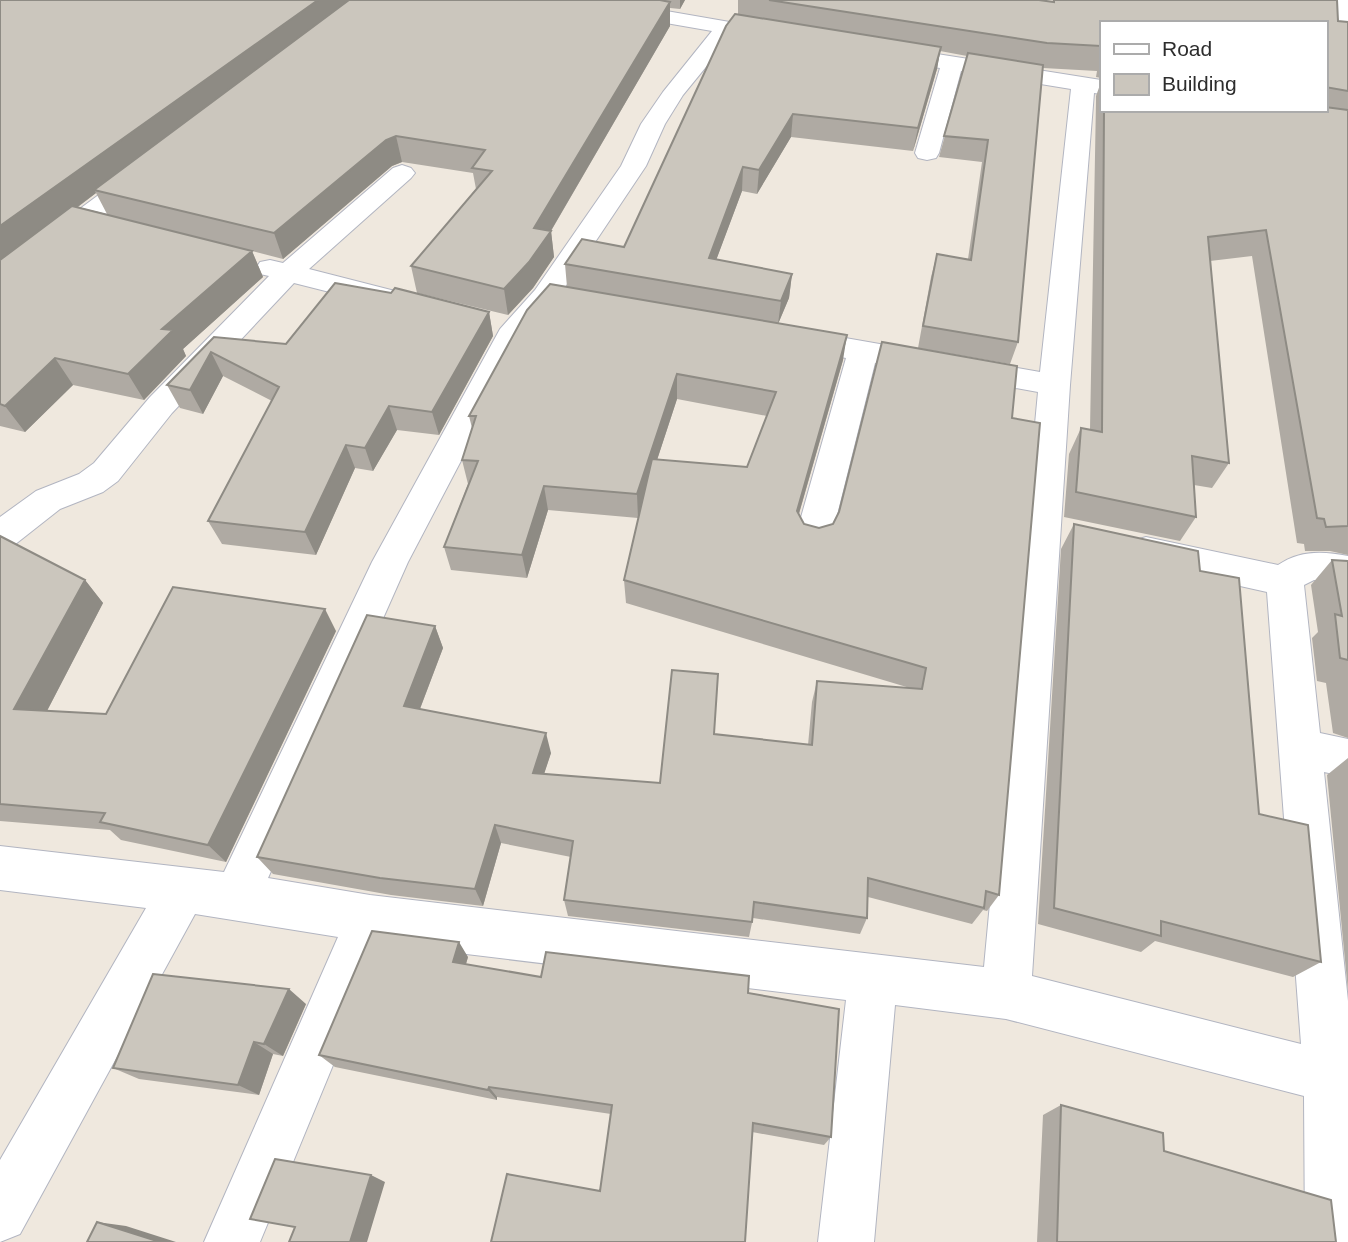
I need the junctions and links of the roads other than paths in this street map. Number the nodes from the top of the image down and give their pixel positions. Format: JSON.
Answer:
{"nodes":[{"id":1,"x":568,"y":0,"type":"edge"},
{"id":2,"x":1344,"y":0,"type":"edge"},
{"id":3,"x":665,"y":8,"type":"edge"},
{"id":4,"x":727,"y":27,"type":"junction"},
{"id":5,"x":1348,"y":27,"type":"edge"},
{"id":6,"x":765,"y":34,"type":"edge"},
{"id":7,"x":872,"y":51,"type":"edge"},
{"id":8,"x":952,"y":64,"type":"junction"},
{"id":9,"x":1092,"y":86,"type":"edge"},
{"id":10,"x":927,"y":153,"type":"dead end"},
{"id":11,"x":168,"y":155,"type":"edge"},
{"id":12,"x":402,"y":173,"type":"dead end"},
{"id":13,"x":81,"y":220,"type":"junction"},
{"id":14,"x":120,"y":230,"type":"edge"},
{"id":15,"x":249,"y":263,"type":"edge"},
{"id":16,"x":288,"y":273,"type":"junction"},
{"id":17,"x":0,"y":282,"type":"edge"},
{"id":18,"x":408,"y":303,"type":"edge"},
{"id":19,"x":770,"y":335,"type":"edge"},
{"id":20,"x":863,"y":351,"type":"junction"},
{"id":21,"x":1054,"y":385,"type":"junction"},
{"id":22,"x":814,"y":535,"type":"edge"},
{"id":23,"x":0,"y":536,"type":"edge"},
{"id":24,"x":1110,"y":543,"type":"edge"},
{"id":25,"x":1348,"y":570,"type":"edge"},
{"id":26,"x":1285,"y":581,"type":"junction"},
{"id":27,"x":1300,"y":748,"type":"junction"},
{"id":28,"x":1348,"y":758,"type":"edge"},
{"id":29,"x":0,"y":868,"type":"edge"},
{"id":30,"x":182,"y":891,"type":"junction"},
{"id":31,"x":237,"y":895,"type":"junction"},
{"id":32,"x":370,"y":919,"type":"junction"},
{"id":33,"x":873,"y":977,"type":"junction"},
{"id":34,"x":1006,"y":994,"type":"junction"},
{"id":35,"x":1330,"y":1077,"type":"junction"},
{"id":36,"x":0,"y":1214,"type":"edge"},
{"id":37,"x":232,"y":1242,"type":"edge"},
{"id":38,"x":846,"y":1242,"type":"edge"},
{"id":39,"x":1333,"y":1242,"type":"edge"}],
"edges":[{"from":1,"to":3,"type":"street"},
{"from":2,"to":5,"type":"street"},
{"from":3,"to":4,"type":"street"},
{"from":4,"to":6,"type":"street"},
{"from":4,"to":31,"type":"street"},
{"from":7,"to":8,"type":"street"},
{"from":8,"to":9,"type":"street"},
{"from":8,"to":10,"type":"street"},
{"from":9,"to":21,"type":"street"},
{"from":11,"to":13,"type":"street"},
{"from":12,"to":16,"type":"street"},
{"from":13,"to":14,"type":"street"},
{"from":13,"to":17,"type":"street"},
{"from":15,"to":16,"type":"street"},
{"from":16,"to":18,"type":"street"},
{"from":16,"to":23,"type":"street"},
{"from":19,"to":20,"type":"street"},
{"from":20,"to":21,"type":"street"},
{"from":20,"to":22,"type":"street"},
{"from":21,"to":34,"type":"street"},
{"from":24,"to":26,"type":"street"},
{"from":25,"to":26,"type":"street"},
{"from":26,"to":27,"type":"street"},
{"from":27,"to":28,"type":"street"},
{"from":27,"to":35,"type":"street"},
{"from":29,"to":30,"type":"street"},
{"from":30,"to":31,"type":"street"},
{"from":30,"to":36,"type":"street"},
{"from":31,"to":32,"type":"street"},
{"from":32,"to":33,"type":"street"},
{"from":32,"to":37,"type":"street"},
{"from":33,"to":34,"type":"street"},
{"from":33,"to":38,"type":"street"},
{"from":34,"to":35,"type":"street"},
{"from":35,"to":39,"type":"street"}]}
